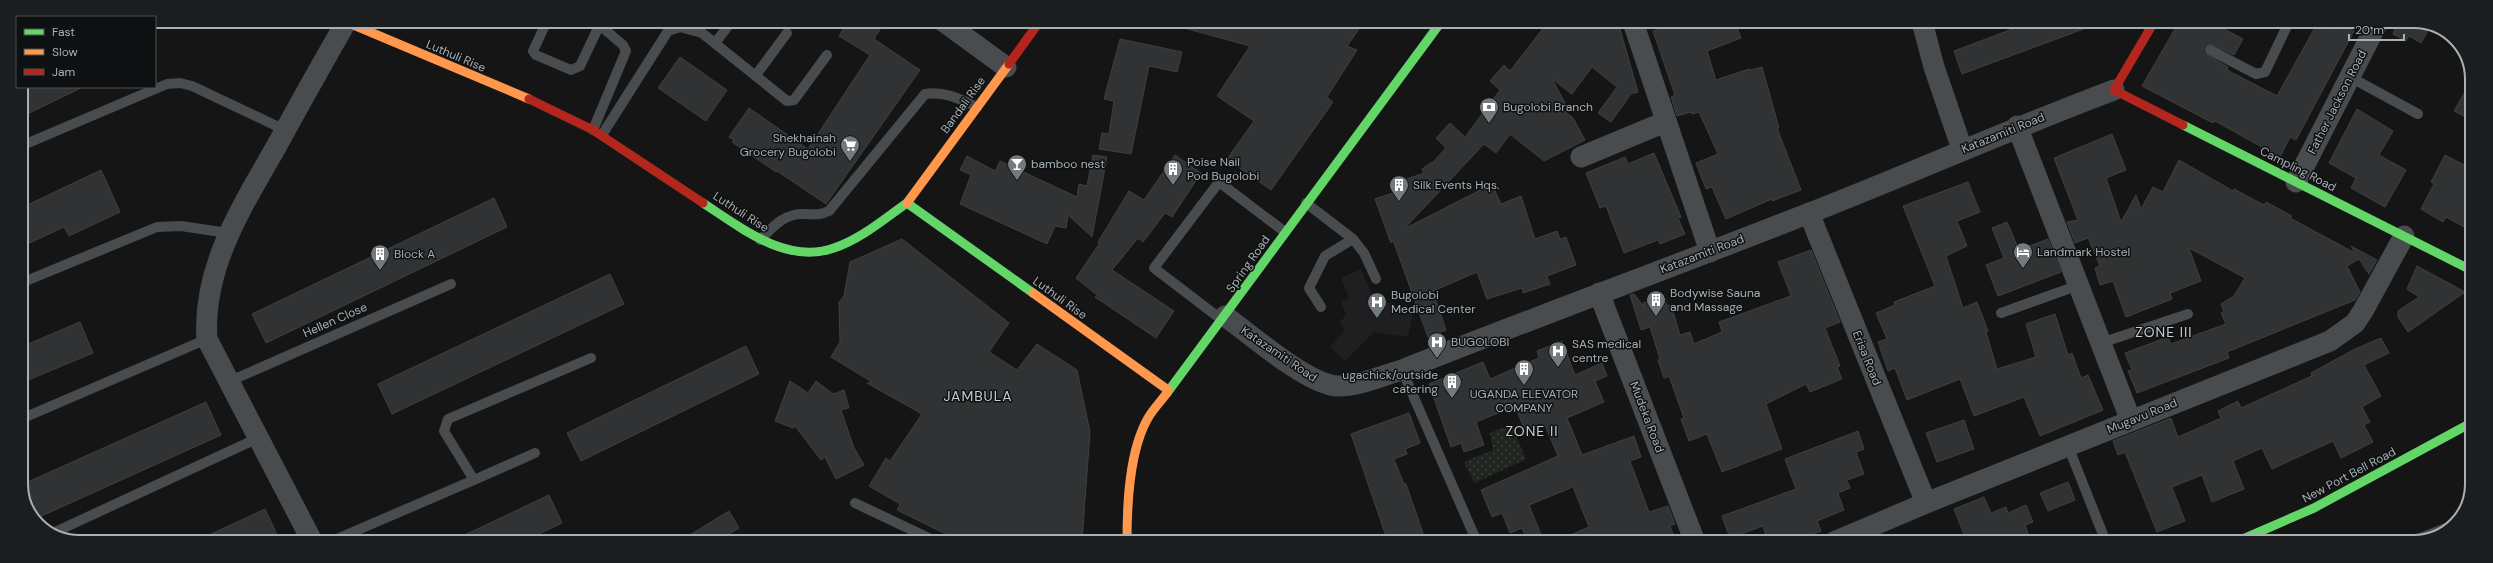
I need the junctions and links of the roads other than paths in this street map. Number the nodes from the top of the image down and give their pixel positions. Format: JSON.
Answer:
{"nodes":[{"id":1,"x":341,"y":28,"type":"edge"},
{"id":2,"x":361,"y":28,"type":"edge"},
{"id":3,"x":544,"y":28,"type":"edge"},
{"id":4,"x":595,"y":28,"type":"edge"},
{"id":5,"x":603,"y":28,"type":"edge"},
{"id":6,"x":677,"y":28,"type":"edge"},
{"id":7,"x":689,"y":28,"type":"edge"},
{"id":8,"x":727,"y":28,"type":"edge"},
{"id":9,"x":953,"y":28,"type":"edge"},
{"id":10,"x":1035,"y":28,"type":"edge"},
{"id":11,"x":1437,"y":28,"type":"edge"},
{"id":12,"x":1635,"y":28,"type":"edge"},
{"id":13,"x":1924,"y":28,"type":"edge"},
{"id":14,"x":2150,"y":28,"type":"edge"},
{"id":15,"x":2286,"y":28,"type":"edge"},
{"id":16,"x":2375,"y":28,"type":"edge"},
{"id":17,"x":787,"y":33,"type":"dead end"},
{"id":18,"x":715,"y":43,"type":"junction"},
{"id":19,"x":2210,"y":50,"type":"dead end"},
{"id":20,"x":826,"y":55,"type":"dead end"},
{"id":21,"x":1006,"y":67,"type":"junction"},
{"id":22,"x":756,"y":75,"type":"junction"},
{"id":23,"x":2350,"y":77,"type":"junction"},
{"id":24,"x":2114,"y":90,"type":"junction"},
{"id":25,"x":977,"y":107,"type":"junction"},
{"id":26,"x":2418,"y":114,"type":"dead end"},
{"id":27,"x":1665,"y":122,"type":"junction"},
{"id":28,"x":2017,"y":126,"type":"junction"},
{"id":29,"x":285,"y":130,"type":"junction"},
{"id":30,"x":593,"y":130,"type":"junction"},
{"id":31,"x":602,"y":135,"type":"junction"},
{"id":32,"x":28,"y":143,"type":"edge"},
{"id":33,"x":1962,"y":149,"type":"junction"},
{"id":34,"x":1581,"y":157,"type":"dead end"},
{"id":35,"x":2296,"y":182,"type":"junction"},
{"id":36,"x":1306,"y":203,"type":"junction"},
{"id":37,"x":907,"y":204,"type":"junction"},
{"id":38,"x":1809,"y":213,"type":"junction"},
{"id":39,"x":1285,"y":232,"type":"junction"},
{"id":40,"x":228,"y":233,"type":"junction"},
{"id":41,"x":2404,"y":236,"type":"junction"},
{"id":42,"x":1352,"y":239,"type":"junction"},
{"id":43,"x":760,"y":240,"type":"junction"},
{"id":44,"x":1710,"y":252,"type":"junction"},
{"id":45,"x":2465,"y":267,"type":"edge"},
{"id":46,"x":1376,"y":279,"type":"dead end"},
{"id":47,"x":28,"y":280,"type":"edge"},
{"id":48,"x":451,"y":284,"type":"dead end"},
{"id":49,"x":2078,"y":285,"type":"junction"},
{"id":50,"x":1599,"y":293,"type":"junction"},
{"id":51,"x":1321,"y":308,"type":"dead end"},
{"id":52,"x":2001,"y":313,"type":"dead end"},
{"id":53,"x":2188,"y":314,"type":"dead end"},
{"id":54,"x":1224,"y":318,"type":"junction"},
{"id":55,"x":207,"y":339,"type":"junction"},
{"id":56,"x":2101,"y":343,"type":"junction"},
{"id":57,"x":591,"y":358,"type":"dead end"},
{"id":58,"x":1402,"y":370,"type":"junction"},
{"id":59,"x":230,"y":381,"type":"junction"},
{"id":60,"x":1168,"y":390,"type":"junction"},
{"id":61,"x":28,"y":416,"type":"edge"},
{"id":62,"x":2131,"y":421,"type":"junction"},
{"id":63,"x":2465,"y":425,"type":"edge"},
{"id":64,"x":258,"y":438,"type":"junction"},
{"id":65,"x":2068,"y":446,"type":"junction"},
{"id":66,"x":535,"y":453,"type":"dead end"},
{"id":67,"x":474,"y":480,"type":"junction"},
{"id":68,"x":1926,"y":503,"type":"junction"},
{"id":69,"x":855,"y":504,"type":"dead end"},
{"id":70,"x":59,"y":530,"type":"edge"},
{"id":71,"x":309,"y":535,"type":"edge"},
{"id":72,"x":346,"y":535,"type":"edge"},
{"id":73,"x":922,"y":535,"type":"edge"},
{"id":74,"x":1127,"y":535,"type":"edge"},
{"id":75,"x":1474,"y":535,"type":"edge"},
{"id":76,"x":1692,"y":535,"type":"edge"},
{"id":77,"x":1851,"y":535,"type":"edge"},
{"id":78,"x":2103,"y":535,"type":"edge"},
{"id":79,"x":2252,"y":535,"type":"edge"}],
"edges":[{"from":1,"to":29,"type":"street"},
{"from":2,"to":30,"type":"street","name":"Luthuli Rise"},
{"from":3,"to":4,"type":"lane"},
{"from":5,"to":30,"type":"lane"},
{"from":6,"to":31,"type":"lane"},
{"from":7,"to":18,"type":"lane"},
{"from":8,"to":18,"type":"lane"},
{"from":9,"to":21,"type":"street"},
{"from":10,"to":21,"type":"street","name":"Bandali Rise"},
{"from":11,"to":36,"type":"street","name":"Spring Road"},
{"from":12,"to":27,"type":"street"},
{"from":13,"to":33,"type":"street"},
{"from":14,"to":24,"type":"street"},
{"from":15,"to":19,"type":"lane"},
{"from":16,"to":23,"type":"street","name":"Father Jackson Road"},
{"from":17,"to":22,"type":"lane"},
{"from":18,"to":22,"type":"lane"},
{"from":20,"to":22,"type":"lane"},
{"from":21,"to":25,"type":"street","name":"Bandali Rise"},
{"from":23,"to":26,"type":"lane"},
{"from":23,"to":35,"type":"street","name":"Father Jackson Road"},
{"from":24,"to":28,"type":"street","name":"Katazamiti Road"},
{"from":24,"to":35,"type":"street","name":"Campling Road"},
{"from":25,"to":37,"type":"street","name":"Bandali Rise"},
{"from":25,"to":43,"type":"lane"},
{"from":27,"to":34,"type":"street"},
{"from":27,"to":44,"type":"street"},
{"from":28,"to":33,"type":"street","name":"Katazamiti Road"},
{"from":28,"to":49,"type":"street"},
{"from":29,"to":32,"type":"lane"},
{"from":29,"to":40,"type":"street"},
{"from":30,"to":31,"type":"street","name":"Luthuli Rise"},
{"from":31,"to":43,"type":"street","name":"Luthuli Rise"},
{"from":33,"to":38,"type":"street","name":"Katazamiti Road"},
{"from":35,"to":41,"type":"street","name":"Campling Road"},
{"from":36,"to":39,"type":"street","name":"Spring Road"},
{"from":36,"to":42,"type":"lane"},
{"from":37,"to":43,"type":"street","name":"Luthuli Rise"},
{"from":37,"to":60,"type":"street","name":"Luthuli Rise"},
{"from":38,"to":44,"type":"street","name":"Katazamiti Road"},
{"from":38,"to":68,"type":"street","name":"Erisa Road"},
{"from":39,"to":54,"type":"street","name":"Spring Road"},
{"from":39,"to":54,"type":"lane"},
{"from":40,"to":47,"type":"lane"},
{"from":40,"to":55,"type":"street"},
{"from":41,"to":45,"type":"street","name":"Campling Road"},
{"from":41,"to":62,"type":"street","name":"Mugavu Road"},
{"from":42,"to":46,"type":"lane"},
{"from":42,"to":51,"type":"lane"},
{"from":44,"to":50,"type":"street","name":"Katazamiti Road"},
{"from":48,"to":59,"type":"lane","name":"Hellen Close"},
{"from":49,"to":52,"type":"lane"},
{"from":49,"to":56,"type":"street"},
{"from":50,"to":58,"type":"street","name":"Katazamiti Road"},
{"from":50,"to":76,"type":"street","name":"Mudeka Road"},
{"from":53,"to":56,"type":"lane"},
{"from":54,"to":58,"type":"street","name":"Katazamiti Road"},
{"from":54,"to":60,"type":"street","name":"Spring Road"},
{"from":55,"to":59,"type":"street"},
{"from":55,"to":61,"type":"lane"},
{"from":56,"to":62,"type":"street"},
{"from":57,"to":67,"type":"lane"},
{"from":58,"to":75,"type":"lane"},
{"from":59,"to":64,"type":"street"},
{"from":60,"to":74,"type":"street","name":"Spring Road"},
{"from":62,"to":65,"type":"street","name":"Mugavu Road"},
{"from":63,"to":79,"type":"street","name":"New Port Bell Road"},
{"from":64,"to":70,"type":"lane"},
{"from":64,"to":71,"type":"street"},
{"from":65,"to":68,"type":"street","name":"Mugavu Road"},
{"from":65,"to":78,"type":"lane"},
{"from":66,"to":67,"type":"lane"},
{"from":67,"to":72,"type":"lane"},
{"from":68,"to":77,"type":"street","name":"Mugavu Road"},
{"from":69,"to":73,"type":"lane"}]}
